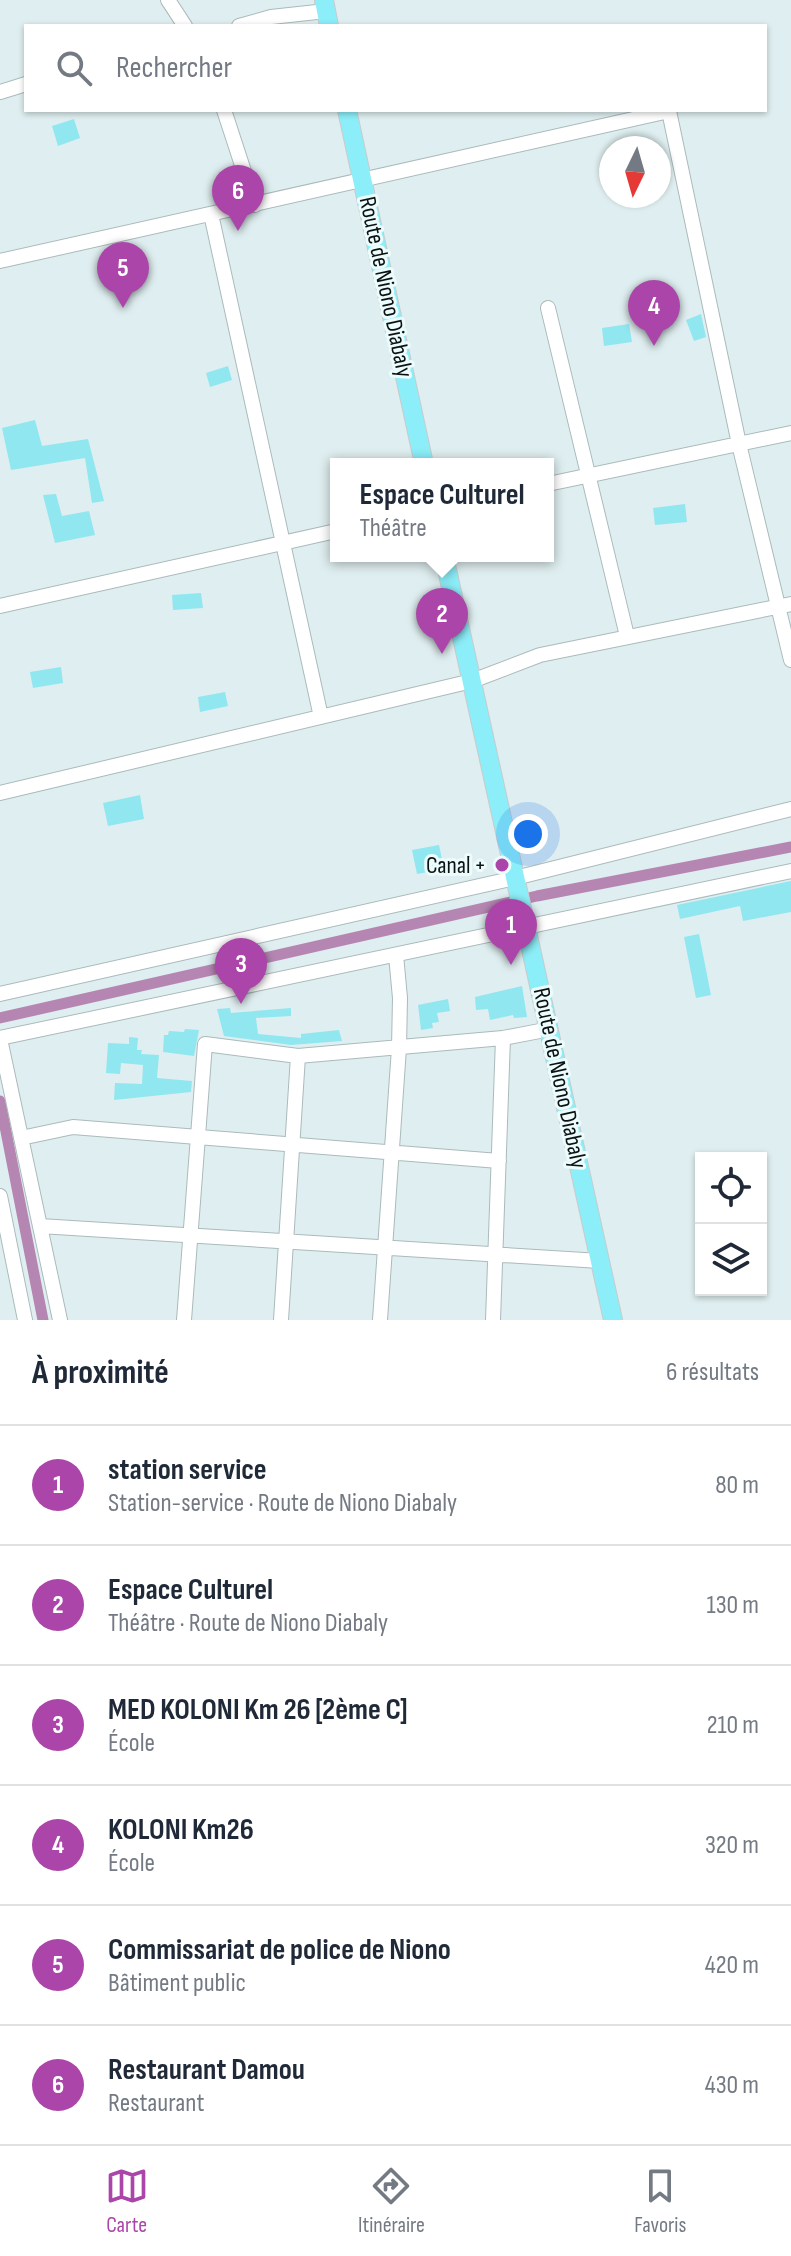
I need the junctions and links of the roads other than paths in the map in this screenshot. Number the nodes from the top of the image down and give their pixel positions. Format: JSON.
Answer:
{"nodes":[{"id":1,"x":168,"y":0,"type":"edge"},
{"id":2,"x":327,"y":12,"type":"edge"},
{"id":3,"x":184,"y":24,"type":"edge"},
{"id":4,"x":246,"y":24,"type":"edge"},
{"id":5,"x":24,"y":85,"type":"edge"},
{"id":6,"x":0,"y":92,"type":"edge"},
{"id":7,"x":225,"y":112,"type":"edge"},
{"id":8,"x":347,"y":112,"type":"edge"},
{"id":9,"x":664,"y":112,"type":"edge"},
{"id":10,"x":669,"y":112,"type":"edge"},
{"id":11,"x":362,"y":179,"type":"junction"},
{"id":12,"x":255,"y":205,"type":"junction"},
{"id":13,"x":211,"y":214,"type":"junction"},
{"id":14,"x":0,"y":261,"type":"edge"},
{"id":15,"x":548,"y":308,"type":"dead end"},
{"id":16,"x":791,"y":433,"type":"edge"},
{"id":17,"x":739,"y":444,"type":"junction"},
{"id":18,"x":423,"y":458,"type":"edge"},
{"id":19,"x":591,"y":475,"type":"junction"},
{"id":20,"x":554,"y":483,"type":"edge"},
{"id":21,"x":330,"y":532,"type":"edge"},
{"id":22,"x":281,"y":543,"type":"junction"},
{"id":23,"x":445,"y":562,"type":"edge"},
{"id":24,"x":785,"y":605,"type":"edge"},
{"id":25,"x":0,"y":606,"type":"edge"},
{"id":26,"x":627,"y":636,"type":"junction"},
{"id":27,"x":791,"y":660,"type":"edge"},
{"id":28,"x":472,"y":681,"type":"junction"},
{"id":29,"x":321,"y":717,"type":"junction"},
{"id":30,"x":0,"y":793,"type":"edge"},
{"id":31,"x":791,"y":809,"type":"edge"},
{"id":32,"x":791,"y":871,"type":"edge"},
{"id":33,"x":516,"y":882,"type":"junction"},
{"id":34,"x":525,"y":922,"type":"junction"},
{"id":35,"x":396,"y":955,"type":"junction"},
{"id":36,"x":0,"y":994,"type":"edge"},
{"id":37,"x":550,"y":1029,"type":"junction"},
{"id":38,"x":0,"y":1038,"type":"edge"},
{"id":39,"x":503,"y":1038,"type":"junction"},
{"id":40,"x":399,"y":1048,"type":"junction"},
{"id":41,"x":298,"y":1056,"type":"junction"},
{"id":42,"x":197,"y":1137,"type":"junction"},
{"id":43,"x":21,"y":1138,"type":"junction"},
{"id":44,"x":293,"y":1145,"type":"junction"},
{"id":45,"x":392,"y":1153,"type":"junction"},
{"id":46,"x":499,"y":1161,"type":"junction"},
{"id":47,"x":0,"y":1196,"type":"edge"},
{"id":48,"x":40,"y":1226,"type":"junction"},
{"id":49,"x":190,"y":1235,"type":"junction"},
{"id":50,"x":286,"y":1241,"type":"junction"},
{"id":51,"x":385,"y":1247,"type":"junction"},
{"id":52,"x":495,"y":1254,"type":"junction"},
{"id":53,"x":600,"y":1261,"type":"junction"},
{"id":54,"x":25,"y":1320,"type":"edge"},
{"id":55,"x":60,"y":1320,"type":"edge"},
{"id":56,"x":184,"y":1320,"type":"edge"},
{"id":57,"x":281,"y":1320,"type":"edge"},
{"id":58,"x":380,"y":1320,"type":"edge"},
{"id":59,"x":493,"y":1320,"type":"edge"},
{"id":60,"x":613,"y":1320,"type":"edge"}],
"edges":[{"from":1,"to":3,"type":"street"},
{"from":2,"to":4,"type":"street"},
{"from":5,"to":6,"type":"street"},
{"from":7,"to":12,"type":"street"},
{"from":8,"to":11,"type":"main road","name":"Route de Niono Diabaly"},
{"from":9,"to":11,"type":"street"},
{"from":10,"to":17,"type":"street"},
{"from":11,"to":12,"type":"street"},
{"from":11,"to":18,"type":"main road","name":"Route de Niono Diabaly"},
{"from":12,"to":13,"type":"street"},
{"from":13,"to":14,"type":"street"},
{"from":13,"to":22,"type":"street"},
{"from":15,"to":19,"type":"street"},
{"from":16,"to":17,"type":"street"},
{"from":17,"to":19,"type":"street"},
{"from":17,"to":24,"type":"street"},
{"from":19,"to":20,"type":"street"},
{"from":19,"to":26,"type":"street"},
{"from":21,"to":22,"type":"street"},
{"from":22,"to":25,"type":"street"},
{"from":22,"to":29,"type":"street"},
{"from":23,"to":28,"type":"main road","name":"Route de Niono Diabaly"},
{"from":24,"to":26,"type":"street"},
{"from":24,"to":27,"type":"street"},
{"from":26,"to":28,"type":"street"},
{"from":28,"to":29,"type":"street"},
{"from":28,"to":33,"type":"main road","name":"Route de Niono Diabaly"},
{"from":29,"to":30,"type":"street"},
{"from":31,"to":33,"type":"street"},
{"from":32,"to":34,"type":"street"},
{"from":33,"to":34,"type":"main road","name":"Route de Niono Diabaly"},
{"from":33,"to":36,"type":"street"},
{"from":34,"to":35,"type":"street"},
{"from":34,"to":37,"type":"main road","name":"Route de Niono Diabaly"},
{"from":35,"to":38,"type":"street"},
{"from":35,"to":40,"type":"street"},
{"from":37,"to":39,"type":"street"},
{"from":37,"to":53,"type":"main road","name":"Route de Niono Diabaly"},
{"from":38,"to":43,"type":"street"},
{"from":39,"to":40,"type":"street"},
{"from":39,"to":46,"type":"street"},
{"from":40,"to":41,"type":"street"},
{"from":40,"to":45,"type":"street"},
{"from":41,"to":42,"type":"street"},
{"from":41,"to":44,"type":"street"},
{"from":42,"to":43,"type":"street"},
{"from":42,"to":44,"type":"street"},
{"from":42,"to":49,"type":"street"},
{"from":43,"to":48,"type":"street"},
{"from":44,"to":45,"type":"street"},
{"from":44,"to":50,"type":"street"},
{"from":45,"to":46,"type":"street"},
{"from":45,"to":51,"type":"street"},
{"from":46,"to":52,"type":"street"},
{"from":47,"to":54,"type":"street"},
{"from":48,"to":49,"type":"street"},
{"from":48,"to":55,"type":"street"},
{"from":49,"to":50,"type":"street"},
{"from":49,"to":56,"type":"street"},
{"from":50,"to":51,"type":"street"},
{"from":50,"to":57,"type":"street"},
{"from":51,"to":52,"type":"street"},
{"from":51,"to":58,"type":"street"},
{"from":52,"to":53,"type":"street"},
{"from":52,"to":59,"type":"street"},
{"from":53,"to":60,"type":"main road","name":"Route de Niono Diabaly"}]}
